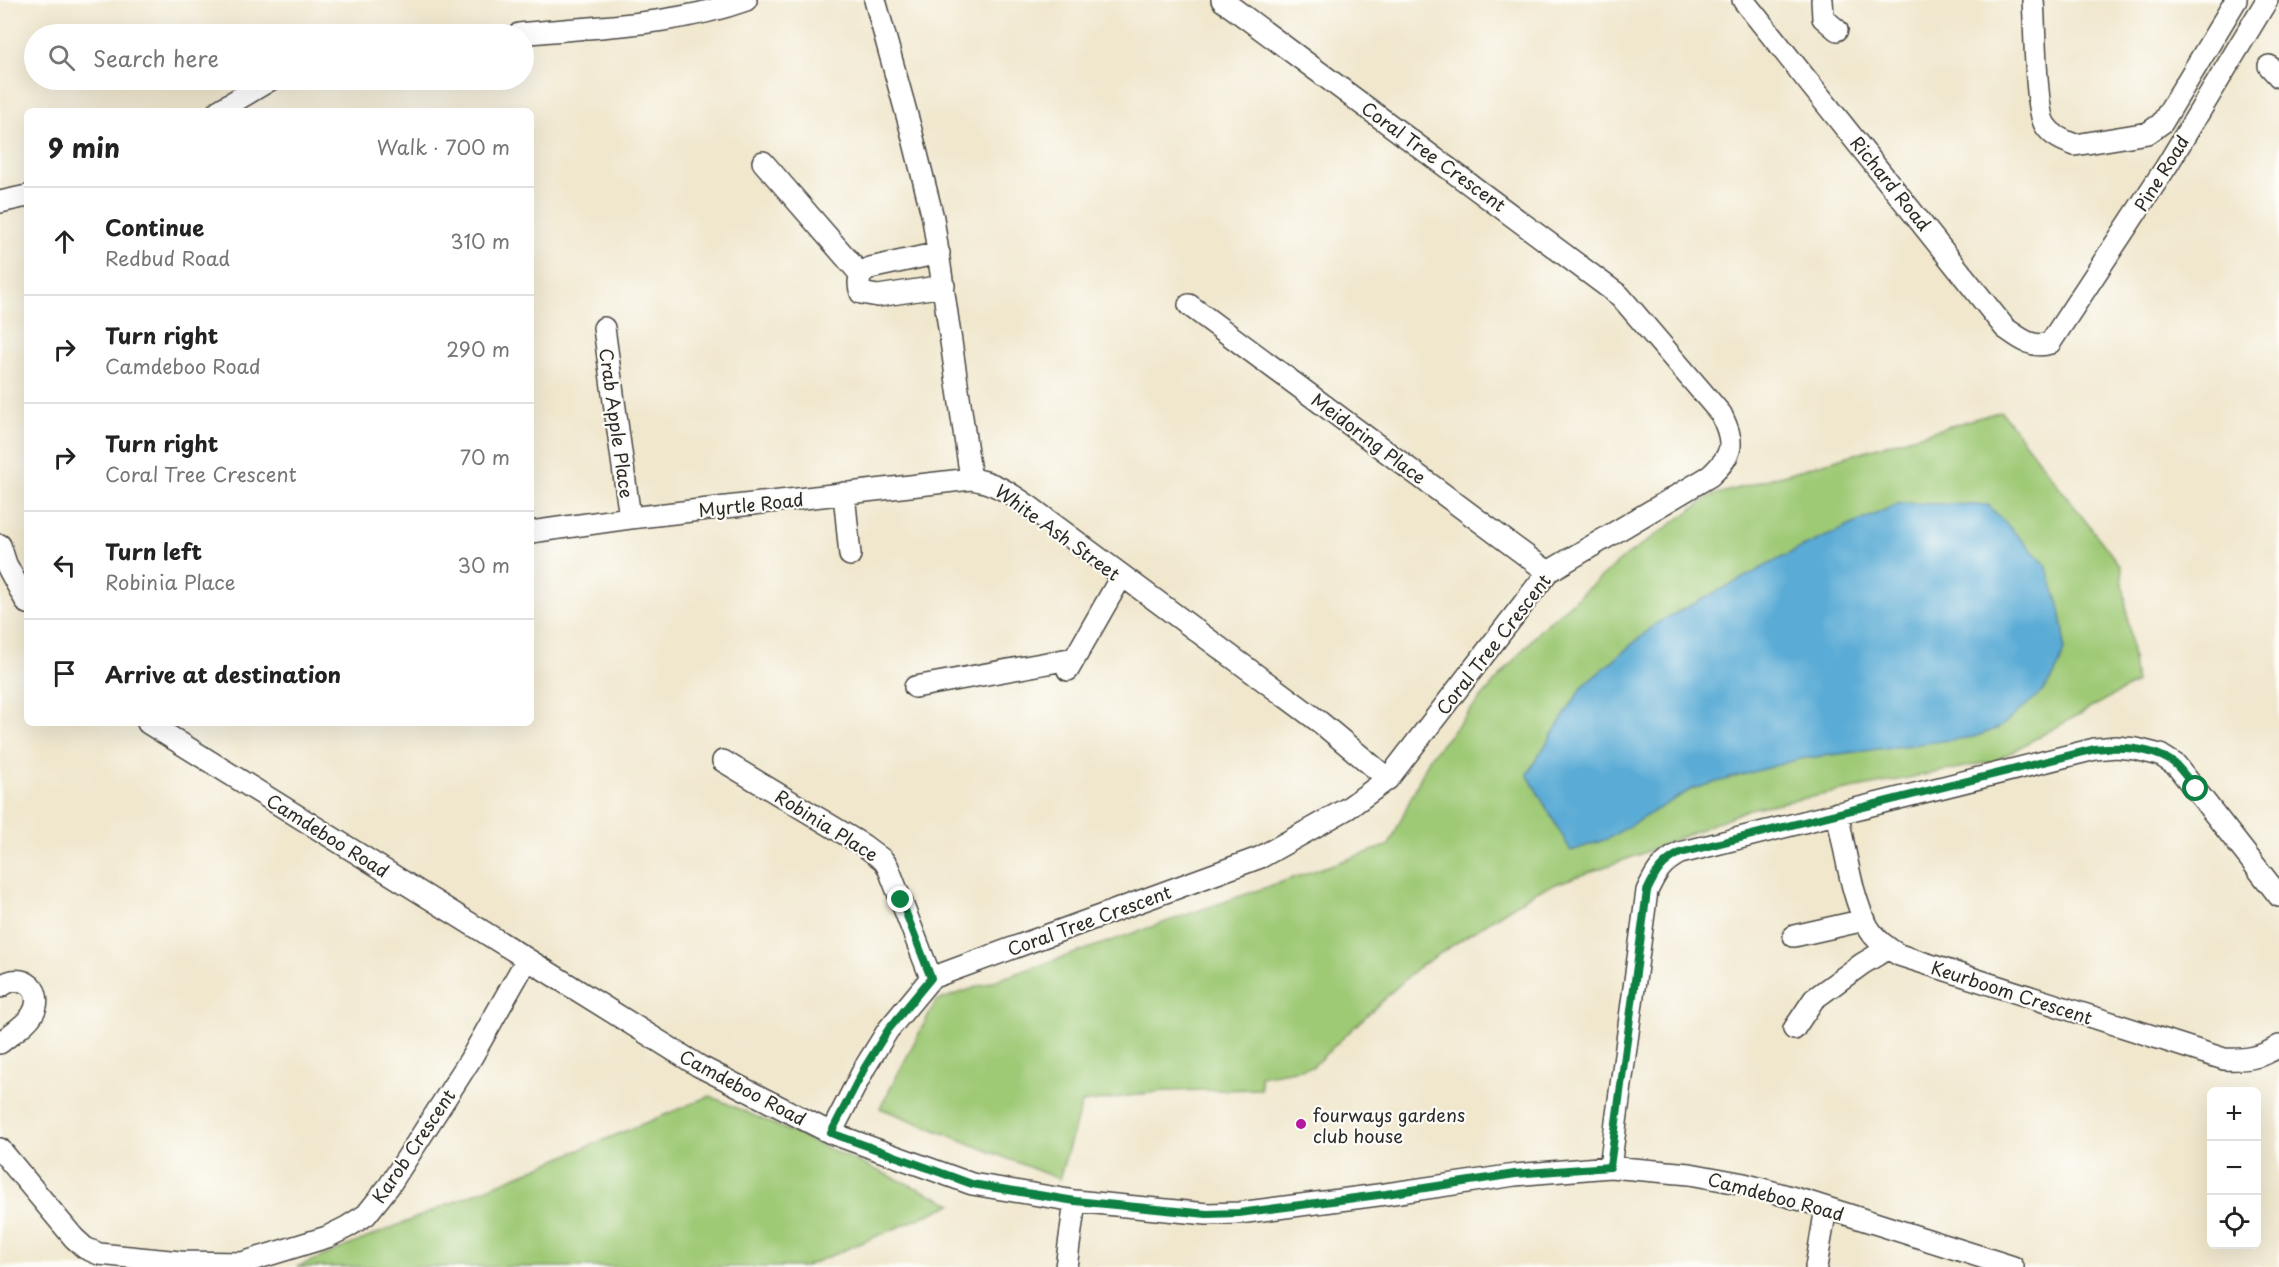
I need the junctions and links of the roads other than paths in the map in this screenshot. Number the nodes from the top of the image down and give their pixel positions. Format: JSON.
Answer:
{"nodes":[{"id":1,"x":746,"y":0,"type":"edge"},
{"id":2,"x":875,"y":0,"type":"edge"},
{"id":3,"x":1222,"y":0,"type":"edge"},
{"id":4,"x":1743,"y":0,"type":"edge"},
{"id":5,"x":1822,"y":0,"type":"edge"},
{"id":6,"x":2033,"y":0,"type":"edge"},
{"id":7,"x":2236,"y":0,"type":"edge"},
{"id":8,"x":2267,"y":0,"type":"edge"},
{"id":9,"x":1838,"y":30,"type":"dead end"},
{"id":10,"x":534,"y":33,"type":"edge"},
{"id":11,"x":253,"y":90,"type":"edge"},
{"id":12,"x":223,"y":108,"type":"edge"},
{"id":13,"x":763,"y":162,"type":"dead end"},
{"id":14,"x":24,"y":197,"type":"edge"},
{"id":15,"x":0,"y":202,"type":"edge"},
{"id":16,"x":939,"y":253,"type":"junction"},
{"id":17,"x":861,"y":275,"type":"junction"},
{"id":18,"x":944,"y":286,"type":"junction"},
{"id":19,"x":1189,"y":305,"type":"dead end"},
{"id":20,"x":604,"y":328,"type":"dead end"},
{"id":21,"x":2050,"y":343,"type":"joint"},
{"id":22,"x":971,"y":479,"type":"junction"},
{"id":23,"x":844,"y":493,"type":"junction"},
{"id":24,"x":630,"y":518,"type":"junction"},
{"id":25,"x":534,"y":532,"type":"edge"},
{"id":26,"x":0,"y":545,"type":"edge"},
{"id":27,"x":850,"y":555,"type":"dead end"},
{"id":28,"x":1548,"y":572,"type":"junction"},
{"id":29,"x":1121,"y":577,"type":"junction"},
{"id":30,"x":24,"y":597,"type":"edge"},
{"id":31,"x":915,"y":687,"type":"dead end"},
{"id":32,"x":153,"y":726,"type":"edge"},
{"id":33,"x":723,"y":761,"type":"dead end"},
{"id":34,"x":1388,"y":779,"type":"junction"},
{"id":35,"x":1837,"y":813,"type":"junction"},
{"id":36,"x":2279,"y":896,"type":"edge"},
{"id":37,"x":1865,"y":920,"type":"junction"},
{"id":38,"x":1794,"y":936,"type":"dead end"},
{"id":39,"x":1887,"y":949,"type":"junction"},
{"id":40,"x":527,"y":959,"type":"junction"},
{"id":41,"x":931,"y":978,"type":"junction"},
{"id":42,"x":0,"y":987,"type":"edge"},
{"id":43,"x":1794,"y":1029,"type":"dead end"},
{"id":44,"x":0,"y":1043,"type":"edge"},
{"id":45,"x":2279,"y":1046,"type":"edge"},
{"id":46,"x":831,"y":1133,"type":"junction"},
{"id":47,"x":0,"y":1149,"type":"edge"},
{"id":48,"x":1610,"y":1167,"type":"junction"},
{"id":49,"x":1075,"y":1201,"type":"junction"},
{"id":50,"x":1826,"y":1208,"type":"junction"},
{"id":51,"x":1066,"y":1267,"type":"edge"},
{"id":52,"x":1816,"y":1267,"type":"edge"},
{"id":53,"x":2013,"y":1267,"type":"edge"}],
"edges":[{"from":1,"to":10,"type":"street"},
{"from":2,"to":16,"type":"street"},
{"from":3,"to":28,"type":"street","name":"Coral Tree Crescent"},
{"from":4,"to":21,"type":"street","name":"Richard Road"},
{"from":5,"to":9,"type":"street"},
{"from":6,"to":7,"type":"street"},
{"from":8,"to":21,"type":"street","name":"Pine Road"},
{"from":11,"to":12,"type":"street"},
{"from":13,"to":17,"type":"street"},
{"from":14,"to":15,"type":"street"},
{"from":16,"to":17,"type":"street"},
{"from":16,"to":18,"type":"street"},
{"from":17,"to":18,"type":"street"},
{"from":18,"to":22,"type":"street"},
{"from":19,"to":28,"type":"street","name":"Meidoring Place"},
{"from":20,"to":24,"type":"street","name":"Crab Apple Place"},
{"from":22,"to":23,"type":"street","name":"Myrtle Road"},
{"from":22,"to":29,"type":"street","name":"White Ash Street"},
{"from":23,"to":24,"type":"street","name":"Myrtle Road"},
{"from":23,"to":27,"type":"street"},
{"from":24,"to":25,"type":"street","name":"Myrtle Road"},
{"from":26,"to":30,"type":"street"},
{"from":28,"to":34,"type":"street","name":"Coral Tree Crescent"},
{"from":29,"to":31,"type":"street"},
{"from":29,"to":34,"type":"street","name":"White Ash Street"},
{"from":32,"to":40,"type":"street","name":"Camdeboo Road"},
{"from":33,"to":41,"type":"street","name":"Robinia Place"},
{"from":34,"to":41,"type":"street","name":"Coral Tree Crescent"},
{"from":35,"to":36,"type":"street"},
{"from":35,"to":37,"type":"street","name":"Keurboom Crescent"},
{"from":35,"to":48,"type":"street"},
{"from":37,"to":38,"type":"street"},
{"from":37,"to":39,"type":"street","name":"Keurboom Crescent"},
{"from":39,"to":43,"type":"street"},
{"from":39,"to":45,"type":"street","name":"Keurboom Crescent"},
{"from":40,"to":46,"type":"street","name":"Camdeboo Road"},
{"from":40,"to":47,"type":"street","name":"Karob Crescent"},
{"from":41,"to":46,"type":"street"},
{"from":42,"to":44,"type":"street"},
{"from":46,"to":49,"type":"street","name":"Camdeboo Road"},
{"from":48,"to":49,"type":"street","name":"Camdeboo Road"},
{"from":48,"to":50,"type":"street","name":"Camdeboo Road"},
{"from":49,"to":51,"type":"street"},
{"from":50,"to":52,"type":"street"},
{"from":50,"to":53,"type":"street","name":"Camdeboo Road"}]}
